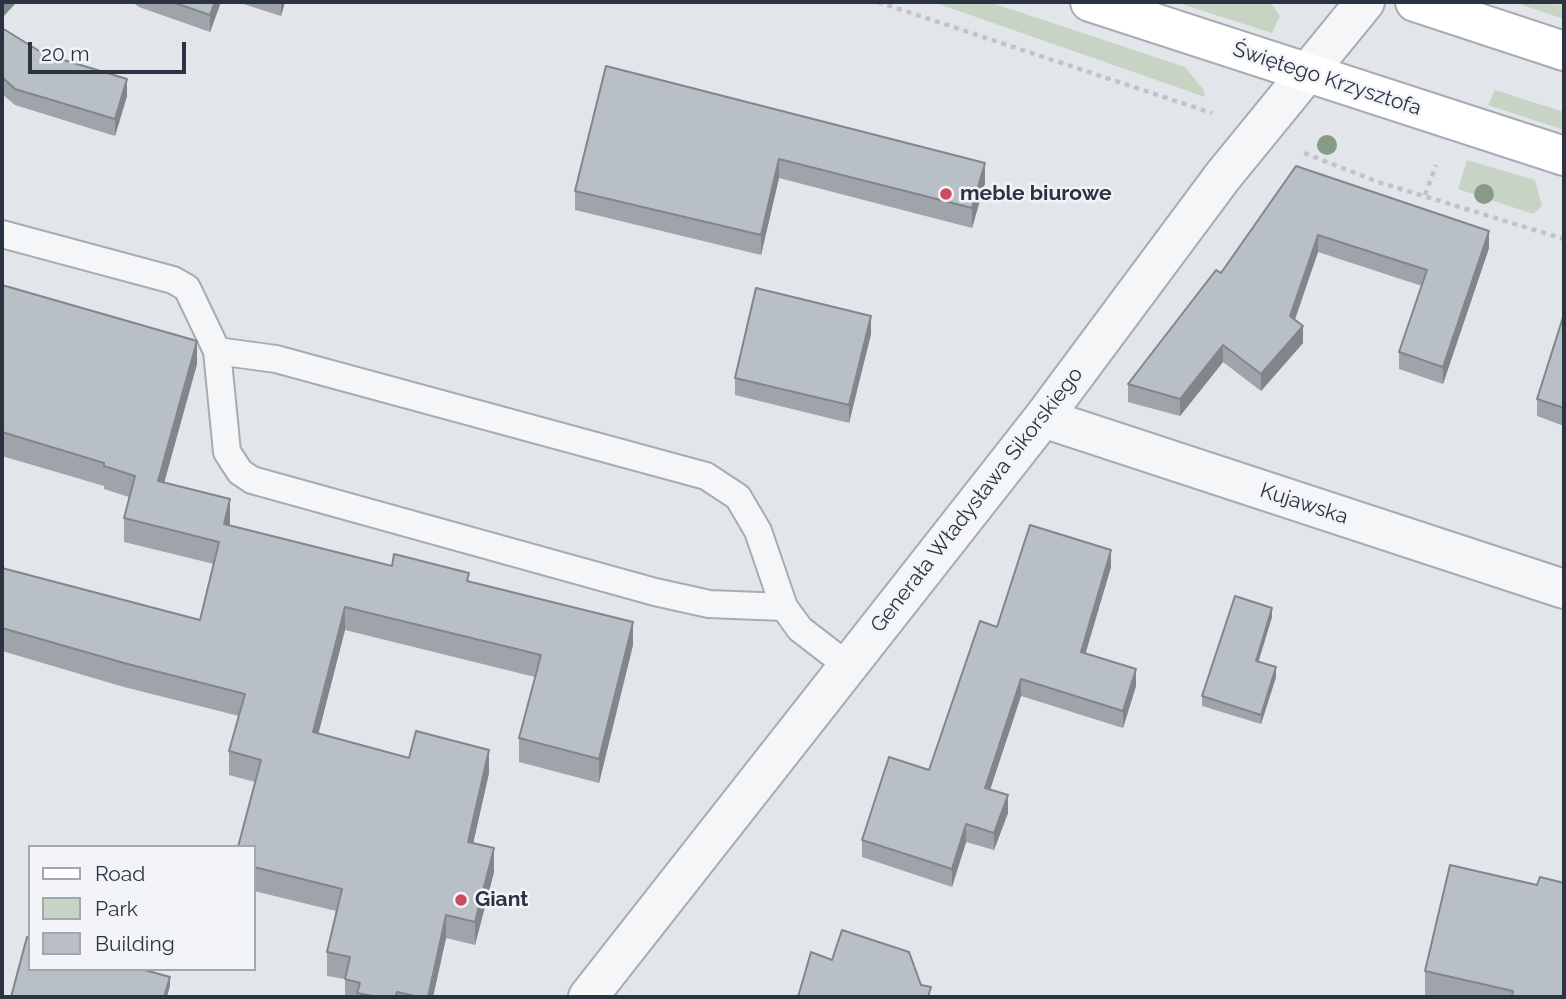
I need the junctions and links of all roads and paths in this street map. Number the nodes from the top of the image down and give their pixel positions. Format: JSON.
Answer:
{"nodes":[{"id":1,"x":878,"y":2,"type":"edge"},
{"id":2,"x":1090,"y":2,"type":"edge"},
{"id":3,"x":1365,"y":2,"type":"edge"},
{"id":4,"x":1415,"y":2,"type":"edge"},
{"id":5,"x":1564,"y":51,"type":"edge"},
{"id":6,"x":1307,"y":74,"type":"junction"},
{"id":7,"x":1207,"y":111,"type":"dead end"},
{"id":8,"x":1297,"y":151,"type":"dead end"},
{"id":9,"x":1564,"y":156,"type":"edge"},
{"id":10,"x":1436,"y":162,"type":"dead end"},
{"id":11,"x":1425,"y":195,"type":"junction"},
{"id":12,"x":2,"y":234,"type":"edge"},
{"id":13,"x":1564,"y":239,"type":"edge"},
{"id":14,"x":217,"y":351,"type":"junction"},
{"id":15,"x":1043,"y":418,"type":"junction"},
{"id":16,"x":1564,"y":589,"type":"edge"},
{"id":17,"x":785,"y":607,"type":"junction"},
{"id":18,"x":848,"y":666,"type":"junction"},
{"id":19,"x":588,"y":997,"type":"edge"}],
"edges":[{"from":1,"to":7,"type":"path"},
{"from":2,"to":6,"type":"main road","name":"Świętego Krzysztofa"},
{"from":3,"to":6,"type":"street","name":"Generała Władysława Sikorskiego"},
{"from":4,"to":5,"type":"main road"},
{"from":6,"to":9,"type":"main road","name":"Świętego Krzysztofa"},
{"from":6,"to":15,"type":"street","name":"Generała Władysława Sikorskiego"},
{"from":8,"to":11,"type":"path"},
{"from":10,"to":11,"type":"path"},
{"from":11,"to":13,"type":"path"},
{"from":12,"to":14,"type":"lane"},
{"from":14,"to":17,"type":"lane"},
{"from":14,"to":17,"type":"lane"},
{"from":15,"to":16,"type":"street","name":"Kujawska"},
{"from":15,"to":18,"type":"street","name":"Generała Władysława Sikorskiego"},
{"from":17,"to":18,"type":"lane"},
{"from":18,"to":19,"type":"street","name":"Generała Władysława Sikorskiego"}]}
